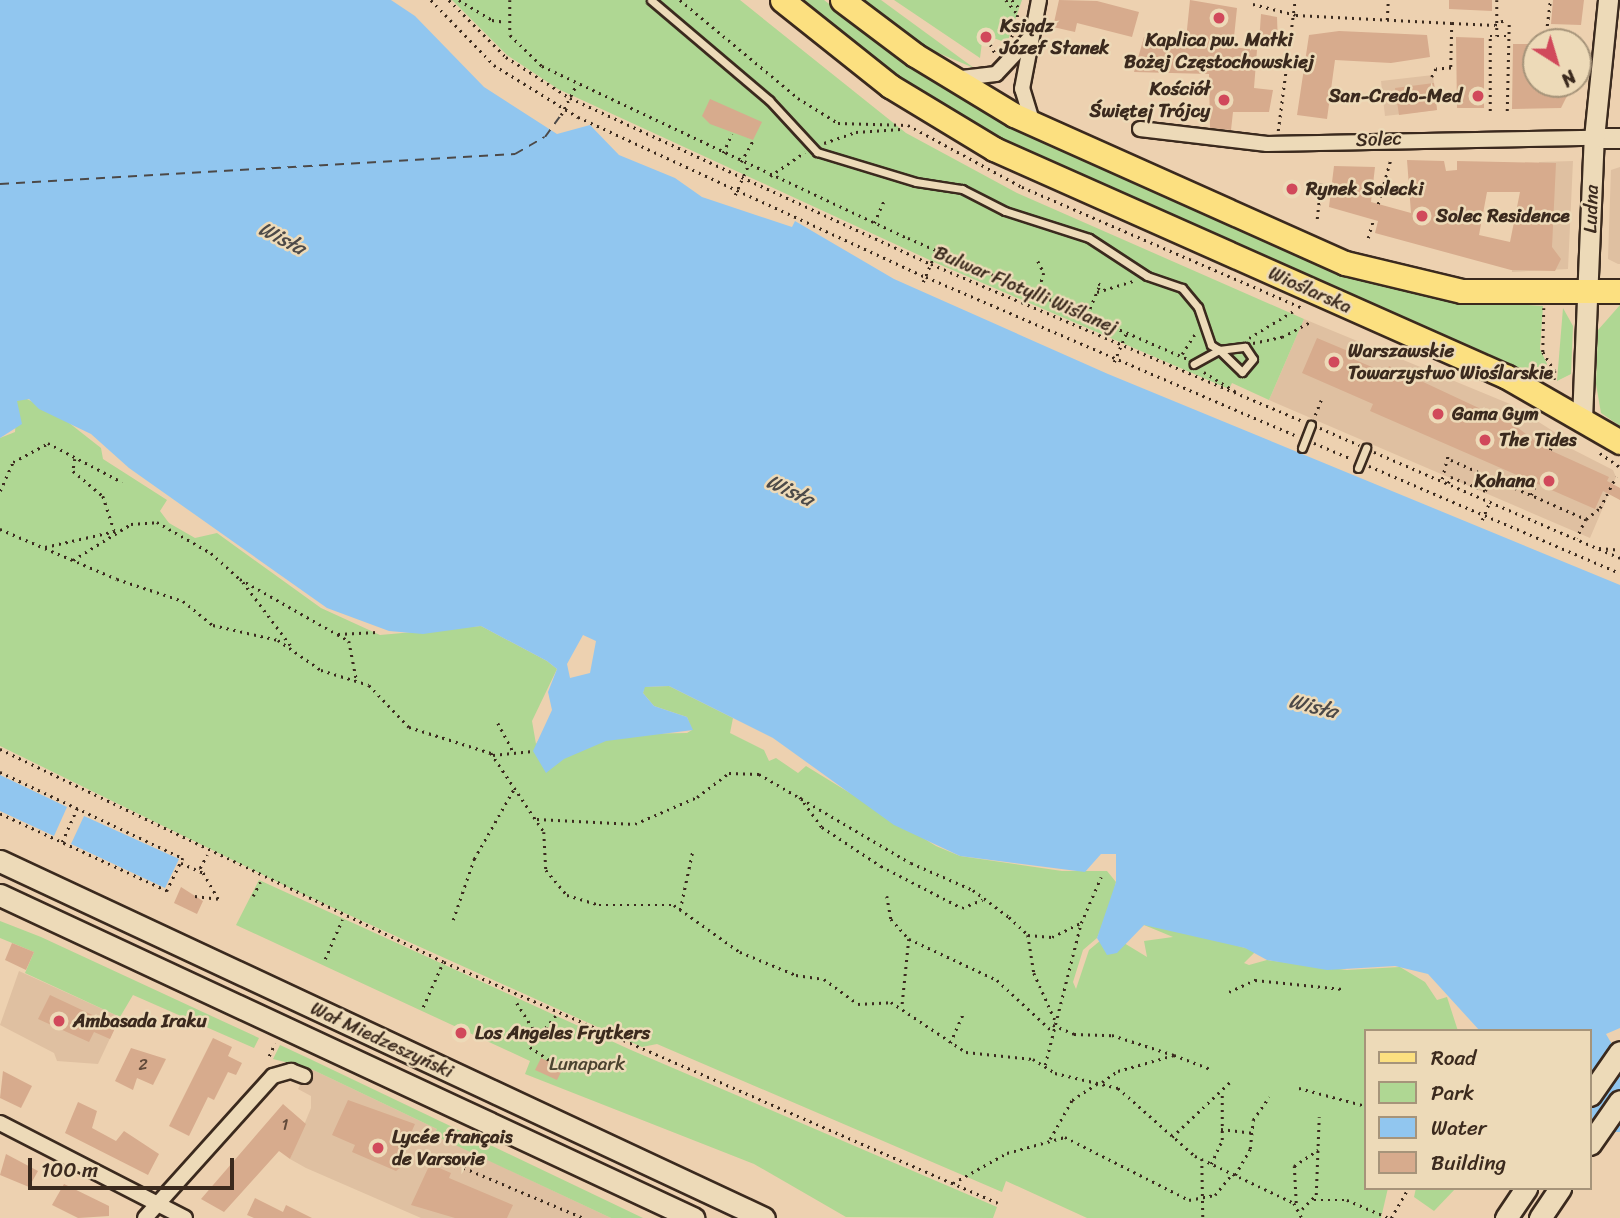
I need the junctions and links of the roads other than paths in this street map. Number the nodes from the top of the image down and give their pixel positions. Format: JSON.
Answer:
{"nodes":[{"id":1,"x":651,"y":0,"type":"edge"},
{"id":2,"x":782,"y":0,"type":"edge"},
{"id":3,"x":842,"y":0,"type":"edge"},
{"id":4,"x":1039,"y":0,"type":"edge"},
{"id":5,"x":1608,"y":0,"type":"edge"},
{"id":6,"x":1029,"y":39,"type":"junction"},
{"id":7,"x":953,"y":79,"type":"junction"},
{"id":8,"x":1033,"y":124,"type":"junction"},
{"id":9,"x":1140,"y":129,"type":"dead end"},
{"id":10,"x":1594,"y":138,"type":"junction"},
{"id":11,"x":1620,"y":138,"type":"edge"},
{"id":12,"x":1620,"y":291,"type":"edge"},
{"id":13,"x":1588,"y":292,"type":"junction"},
{"id":14,"x":1219,"y":350,"type":"junction"},
{"id":15,"x":1194,"y":364,"type":"road end"},
{"id":16,"x":1582,"y":419,"type":"junction"},
{"id":17,"x":1311,"y":425,"type":"road end"},
{"id":18,"x":1620,"y":442,"type":"edge"},
{"id":19,"x":1302,"y":448,"type":"dead end"},
{"id":20,"x":1366,"y":448,"type":"road end"},
{"id":21,"x":1359,"y":465,"type":"road end"},
{"id":22,"x":0,"y":861,"type":"edge"},
{"id":23,"x":0,"y":895,"type":"edge"},
{"id":24,"x":1620,"y":1052,"type":"edge"},
{"id":25,"x":304,"y":1076,"type":"dead end"},
{"id":26,"x":1592,"y":1092,"type":"edge"},
{"id":27,"x":1620,"y":1101,"type":"edge"},
{"id":28,"x":0,"y":1123,"type":"edge"},
{"id":29,"x":1592,"y":1141,"type":"edge"},
{"id":30,"x":1525,"y":1190,"type":"edge"},
{"id":31,"x":1559,"y":1190,"type":"edge"},
{"id":32,"x":158,"y":1203,"type":"junction"},
{"id":33,"x":145,"y":1218,"type":"edge"},
{"id":34,"x":185,"y":1218,"type":"edge"},
{"id":35,"x":693,"y":1218,"type":"edge"},
{"id":36,"x":764,"y":1218,"type":"edge"},
{"id":37,"x":1506,"y":1218,"type":"edge"},
{"id":38,"x":1539,"y":1218,"type":"edge"}],
"edges":[{"from":1,"to":14,"type":"lane"},
{"from":2,"to":16,"type":"main road","name":"Wioślarska"},
{"from":3,"to":7,"type":"main road"},
{"from":4,"to":6,"type":"street"},
{"from":5,"to":10,"type":"street","name":"Ludna"},
{"from":6,"to":7,"type":"street"},
{"from":6,"to":8,"type":"street"},
{"from":7,"to":8,"type":"main road"},
{"from":8,"to":13,"type":"main road","name":"Wioślarska"},
{"from":9,"to":10,"type":"street","name":"Solec"},
{"from":10,"to":11,"type":"street","name":"Solec"},
{"from":10,"to":13,"type":"street","name":"Ludna"},
{"from":12,"to":13,"type":"main road","name":"Wioślarska"},
{"from":13,"to":16,"type":"street","name":"Ludna"},
{"from":14,"to":14,"type":"lane"},
{"from":14,"to":15,"type":"lane"},
{"from":16,"to":18,"type":"main road","name":"Wioślarska"},
{"from":17,"to":19,"type":"lane"},
{"from":20,"to":21,"type":"lane"},
{"from":22,"to":36,"type":"main road","name":"Wał Miedzeszyński"},
{"from":23,"to":35,"type":"main road","name":"Wał Miedzeszyński"},
{"from":24,"to":26,"type":"main road"},
{"from":25,"to":32,"type":"street"},
{"from":27,"to":29,"type":"main road"},
{"from":28,"to":32,"type":"street"},
{"from":30,"to":37,"type":"main road"},
{"from":31,"to":38,"type":"main road"},
{"from":32,"to":33,"type":"street"},
{"from":32,"to":34,"type":"street"}]}
